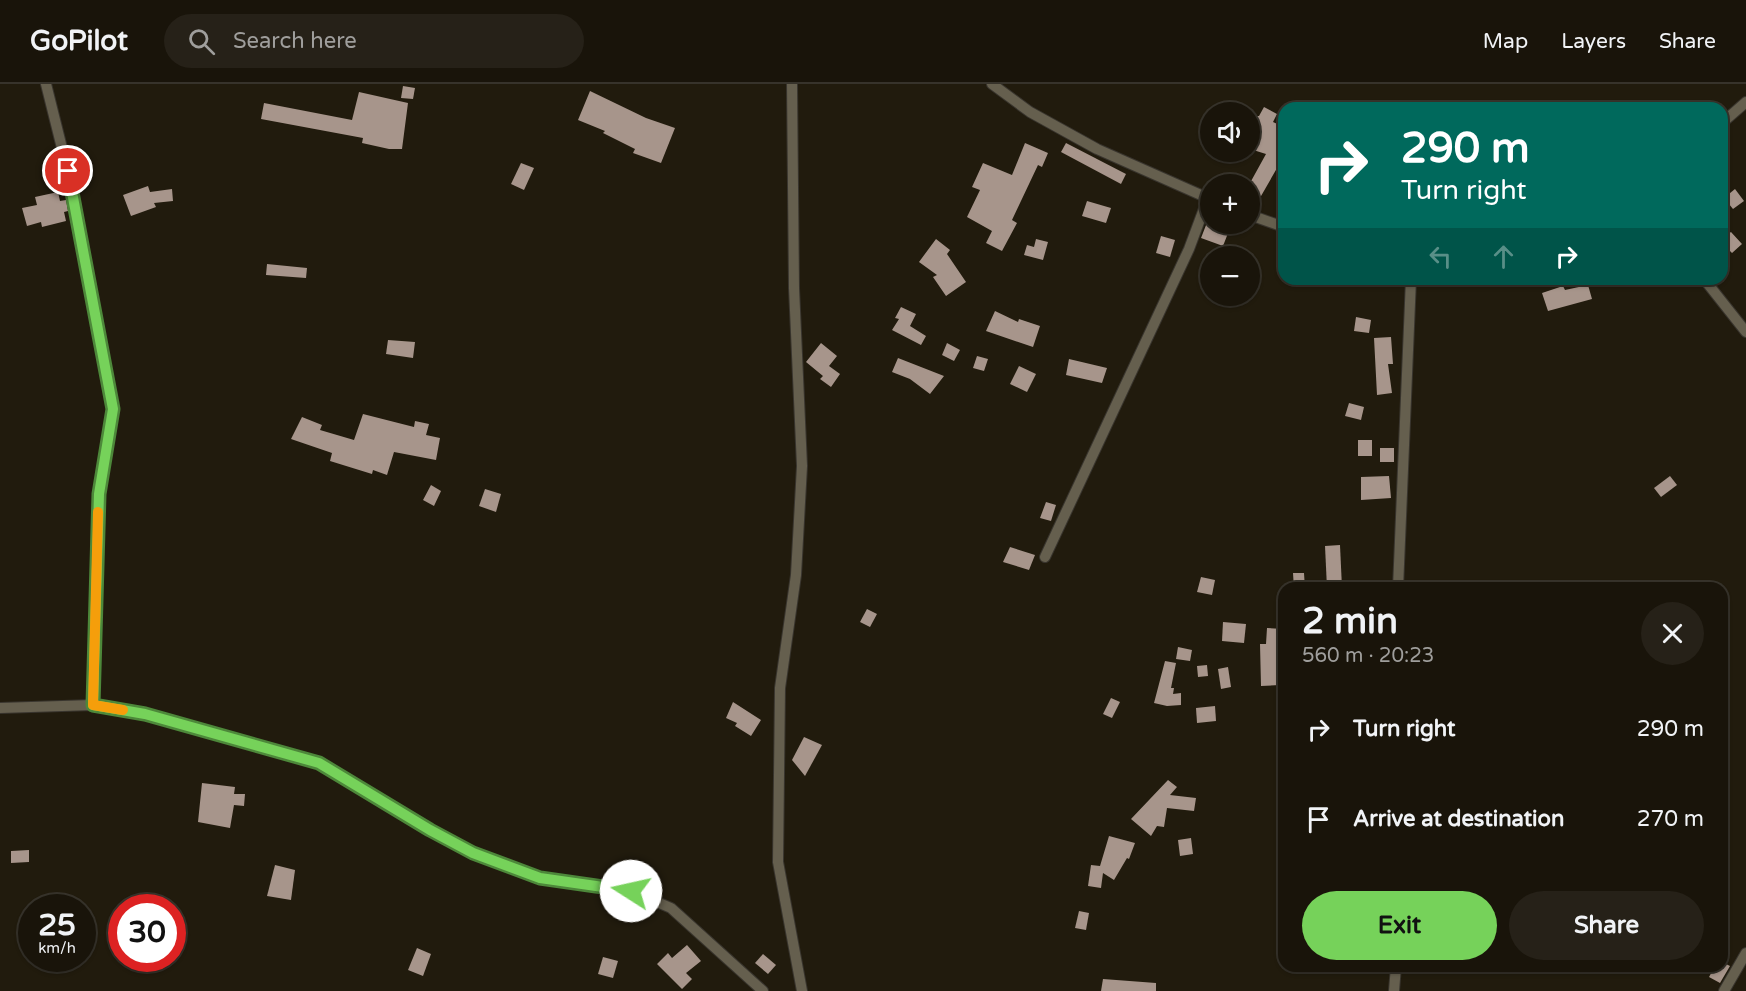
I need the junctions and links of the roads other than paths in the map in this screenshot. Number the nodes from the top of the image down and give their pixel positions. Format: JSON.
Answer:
{"nodes":[{"id":1,"x":46,"y":84,"type":"edge"},
{"id":2,"x":792,"y":84,"type":"edge"},
{"id":3,"x":992,"y":84,"type":"edge"},
{"id":4,"x":1746,"y":102,"type":"edge"},
{"id":5,"x":1728,"y":118,"type":"edge"},
{"id":6,"x":1200,"y":195,"type":"edge"},
{"id":7,"x":1260,"y":218,"type":"edge"},
{"id":8,"x":1200,"y":220,"type":"edge"},
{"id":9,"x":1278,"y":225,"type":"edge"},
{"id":10,"x":1410,"y":285,"type":"edge"},
{"id":11,"x":1709,"y":285,"type":"edge"},
{"id":12,"x":1746,"y":332,"type":"edge"},
{"id":13,"x":1045,"y":557,"type":"dead end"},
{"id":14,"x":1398,"y":582,"type":"edge"},
{"id":15,"x":93,"y":705,"type":"junction"},
{"id":16,"x":0,"y":708,"type":"edge"},
{"id":17,"x":1746,"y":953,"type":"edge"},
{"id":18,"x":1396,"y":972,"type":"edge"},
{"id":19,"x":763,"y":991,"type":"edge"},
{"id":20,"x":802,"y":991,"type":"edge"},
{"id":21,"x":1394,"y":991,"type":"edge"},
{"id":22,"x":1724,"y":991,"type":"edge"}],
"edges":[{"from":1,"to":15,"type":"street"},
{"from":2,"to":20,"type":"street"},
{"from":3,"to":6,"type":"street"},
{"from":4,"to":5,"type":"street"},
{"from":7,"to":9,"type":"street"},
{"from":8,"to":13,"type":"street"},
{"from":10,"to":14,"type":"street"},
{"from":11,"to":12,"type":"street"},
{"from":15,"to":16,"type":"street"},
{"from":15,"to":19,"type":"street"},
{"from":17,"to":22,"type":"street"},
{"from":18,"to":21,"type":"street"}]}
